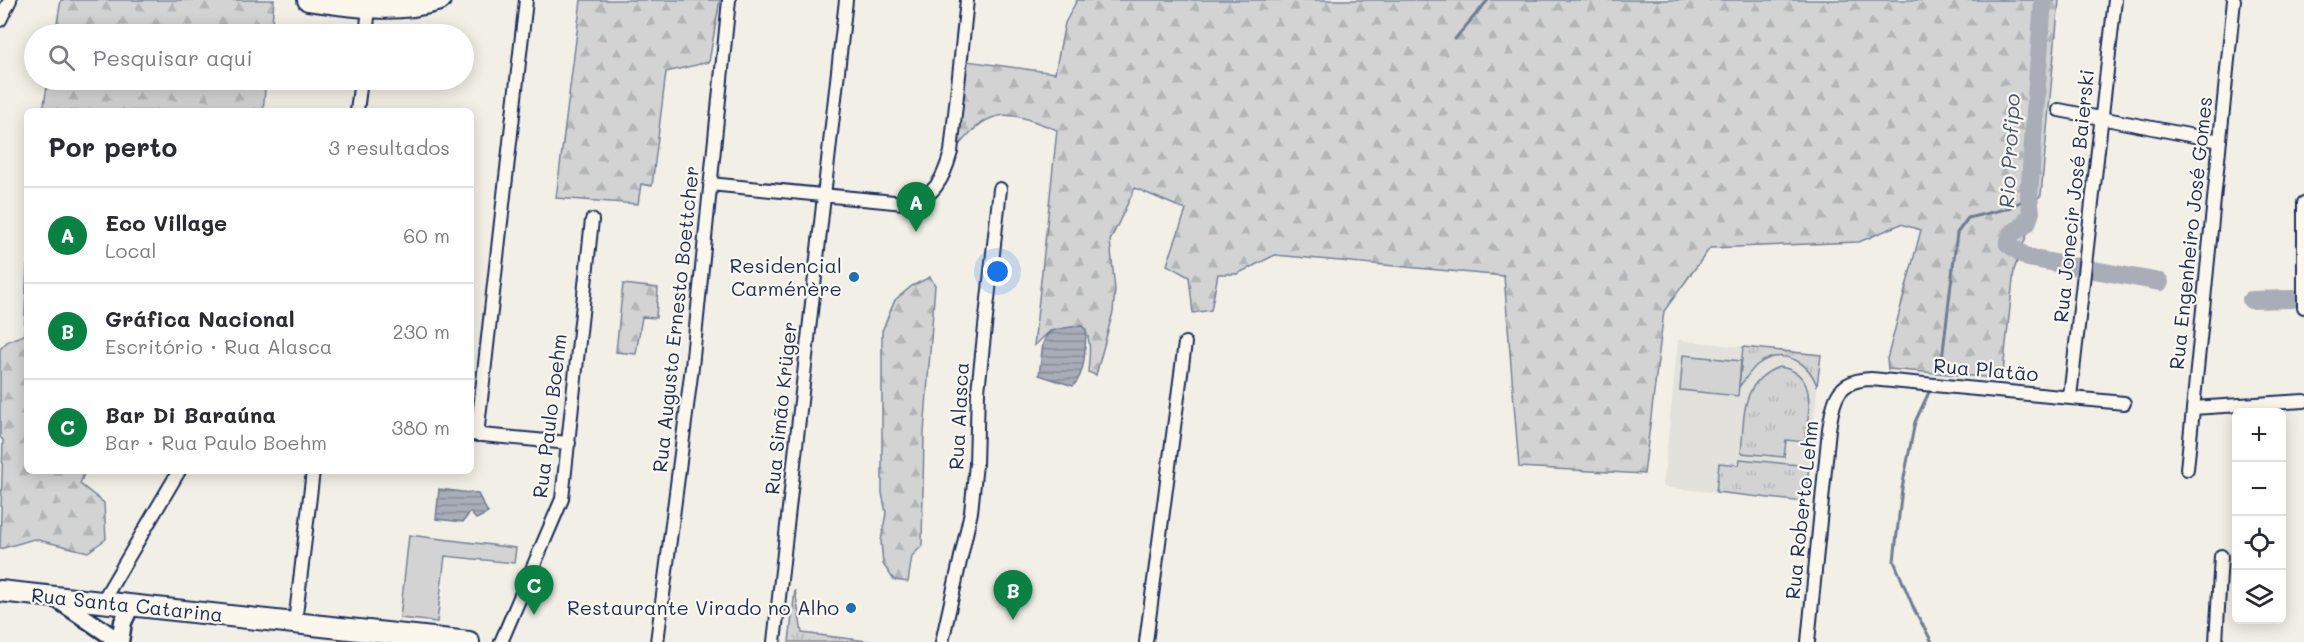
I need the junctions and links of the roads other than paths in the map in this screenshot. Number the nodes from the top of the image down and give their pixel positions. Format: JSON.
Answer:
{"nodes":[{"id":1,"x":10,"y":0,"type":"edge"},
{"id":2,"x":308,"y":0,"type":"edge"},
{"id":3,"x":440,"y":0,"type":"edge"},
{"id":4,"x":526,"y":0,"type":"edge"},
{"id":5,"x":729,"y":0,"type":"edge"},
{"id":6,"x":846,"y":0,"type":"edge"},
{"id":7,"x":967,"y":0,"type":"edge"},
{"id":8,"x":2115,"y":0,"type":"edge"},
{"id":9,"x":2234,"y":0,"type":"edge"},
{"id":10,"x":370,"y":4,"type":"edge"},
{"id":11,"x":0,"y":20,"type":"edge"},
{"id":12,"x":367,"y":24,"type":"edge"},
{"id":13,"x":360,"y":90,"type":"edge"},
{"id":14,"x":357,"y":108,"type":"edge"},
{"id":15,"x":2060,"y":110,"type":"dead end"},
{"id":16,"x":2102,"y":118,"type":"junction"},
{"id":17,"x":2220,"y":141,"type":"junction"},
{"id":18,"x":710,"y":184,"type":"junction"},
{"id":19,"x":1000,"y":189,"type":"dead end"},
{"id":20,"x":825,"y":194,"type":"junction"},
{"id":21,"x":2304,"y":203,"type":"edge"},
{"id":22,"x":592,"y":219,"type":"dead end"},
{"id":23,"x":2304,"y":296,"type":"edge"},
{"id":24,"x":2304,"y":307,"type":"edge"},
{"id":25,"x":1185,"y":343,"type":"dead end"},
{"id":26,"x":1845,"y":385,"type":"joint"},
{"id":27,"x":2070,"y":397,"type":"junction"},
{"id":28,"x":2304,"y":401,"type":"edge"},
{"id":29,"x":2124,"y":403,"type":"dead end"},
{"id":30,"x":2193,"y":408,"type":"junction"},
{"id":31,"x":474,"y":434,"type":"edge"},
{"id":32,"x":569,"y":443,"type":"junction"},
{"id":33,"x":2187,"y":469,"type":"dead end"},
{"id":34,"x":177,"y":474,"type":"edge"},
{"id":35,"x":313,"y":474,"type":"edge"},
{"id":36,"x":2221,"y":556,"type":"dead end"},
{"id":37,"x":0,"y":591,"type":"edge"},
{"id":38,"x":54,"y":597,"type":"junction"},
{"id":39,"x":102,"y":602,"type":"junction"},
{"id":40,"x":131,"y":605,"type":"junction"},
{"id":41,"x":295,"y":623,"type":"junction"},
{"id":42,"x":121,"y":642,"type":"edge"},
{"id":43,"x":469,"y":642,"type":"edge"},
{"id":44,"x":501,"y":642,"type":"edge"},
{"id":45,"x":657,"y":642,"type":"edge"},
{"id":46,"x":774,"y":642,"type":"edge"},
{"id":47,"x":942,"y":642,"type":"edge"},
{"id":48,"x":1146,"y":642,"type":"edge"},
{"id":49,"x":1808,"y":642,"type":"edge"},
{"id":50,"x":2216,"y":642,"type":"edge"}],
"edges":[{"from":1,"to":11,"type":"street"},
{"from":2,"to":10,"type":"main road"},
{"from":3,"to":10,"type":"main road"},
{"from":4,"to":31,"type":"street"},
{"from":5,"to":18,"type":"street","name":"Rua Augusto Ernesto Boettcher"},
{"from":6,"to":20,"type":"street","name":"Rua Simão Krüger"},
{"from":7,"to":20,"type":"street"},
{"from":8,"to":16,"type":"street","name":"Rua Jonecir José Baierski"},
{"from":9,"to":17,"type":"street","name":"Rua Engenheiro José Gomes"},
{"from":10,"to":12,"type":"street"},
{"from":13,"to":14,"type":"street"},
{"from":15,"to":16,"type":"street"},
{"from":16,"to":17,"type":"street"},
{"from":16,"to":27,"type":"street","name":"Rua Jonecir José Baierski"},
{"from":17,"to":30,"type":"street","name":"Rua Engenheiro José Gomes"},
{"from":18,"to":20,"type":"street"},
{"from":18,"to":45,"type":"street","name":"Rua Augusto Ernesto Boettcher"},
{"from":19,"to":47,"type":"street","name":"Rua Alasca"},
{"from":20,"to":46,"type":"street","name":"Rua Simão Krüger"},
{"from":21,"to":23,"type":"street"},
{"from":22,"to":32,"type":"street","name":"Rua Paulo Boehm"},
{"from":23,"to":24,"type":"street"},
{"from":25,"to":48,"type":"street"},
{"from":26,"to":27,"type":"street","name":"Rua Platão"},
{"from":26,"to":49,"type":"street","name":"Rua Roberto Lehm"},
{"from":27,"to":29,"type":"street","name":"Rua Platão"},
{"from":28,"to":30,"type":"street"},
{"from":30,"to":33,"type":"street","name":"Rua Engenheiro José Gomes"},
{"from":31,"to":32,"type":"street"},
{"from":32,"to":44,"type":"street","name":"Rua Paulo Boehm"},
{"from":34,"to":39,"type":"street"},
{"from":35,"to":41,"type":"street"},
{"from":36,"to":50,"type":"street"},
{"from":37,"to":38,"type":"main road","name":"Rua Santa Catarina"},
{"from":38,"to":39,"type":"main road","name":"Rua Santa Catarina"},
{"from":38,"to":42,"type":"main road"},
{"from":39,"to":40,"type":"main road","name":"Rua Santa Catarina"},
{"from":40,"to":41,"type":"main road","name":"Rua Santa Catarina"},
{"from":40,"to":42,"type":"main road"},
{"from":41,"to":43,"type":"main road","name":"Rua Santa Catarina"}]}
